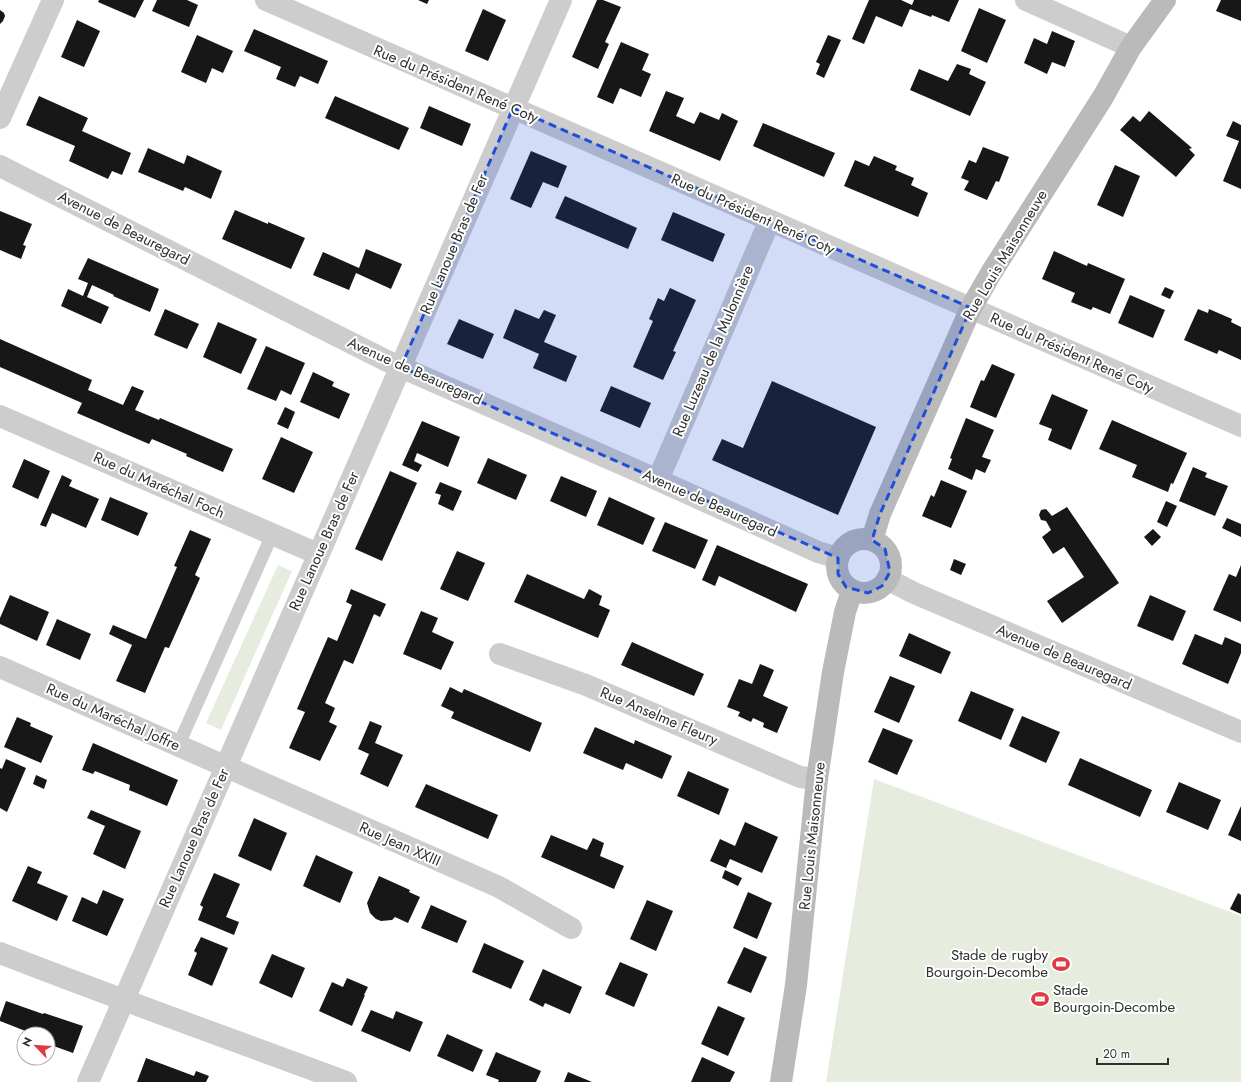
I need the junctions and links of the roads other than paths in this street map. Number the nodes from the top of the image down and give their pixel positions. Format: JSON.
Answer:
{"nodes":[{"id":1,"x":53,"y":0,"type":"edge"},
{"id":2,"x":266,"y":0,"type":"edge"},
{"id":3,"x":560,"y":0,"type":"edge"},
{"id":4,"x":1026,"y":0,"type":"edge"},
{"id":5,"x":1149,"y":0,"type":"edge"},
{"id":6,"x":1166,"y":0,"type":"edge"},
{"id":7,"x":1132,"y":47,"type":"junction"},
{"id":8,"x":513,"y":108,"type":"junction"},
{"id":9,"x":0,"y":118,"type":"edge"},
{"id":10,"x":0,"y":166,"type":"edge"},
{"id":11,"x":769,"y":222,"type":"junction"},
{"id":12,"x":971,"y":308,"type":"junction"},
{"id":13,"x":401,"y":367,"type":"junction"},
{"id":14,"x":0,"y":416,"type":"edge"},
{"id":15,"x":1241,"y":426,"type":"edge"},
{"id":16,"x":658,"y":480,"type":"junction"},
{"id":17,"x":272,"y":535,"type":"junction"},
{"id":18,"x":872,"y":540,"type":"junction"},
{"id":19,"x":318,"y":554,"type":"junction"},
{"id":20,"x":838,"y":558,"type":"junction"},
{"id":21,"x":887,"y":579,"type":"junction"},
{"id":22,"x":852,"y":591,"type":"junction"},
{"id":23,"x":500,"y":654,"type":"dead end"},
{"id":24,"x":0,"y":667,"type":"edge"},
{"id":25,"x":1241,"y":732,"type":"edge"},
{"id":26,"x":178,"y":746,"type":"junction"},
{"id":27,"x":225,"y":767,"type":"junction"},
{"id":28,"x":817,"y":779,"type":"junction"},
{"id":29,"x":571,"y":928,"type":"dead end"},
{"id":30,"x":0,"y":953,"type":"edge"},
{"id":31,"x":124,"y":1000,"type":"junction"},
{"id":32,"x":88,"y":1082,"type":"edge"},
{"id":33,"x":346,"y":1082,"type":"edge"},
{"id":34,"x":780,"y":1082,"type":"edge"}],
"edges":[{"from":1,"to":9,"type":"street"},
{"from":2,"to":8,"type":"street","name":"Rue du Président René Coty"},
{"from":3,"to":8,"type":"street","name":"Rue Lanoue Bras de Fer"},
{"from":4,"to":7,"type":"street"},
{"from":5,"to":7,"type":"street","name":"Rue Louis Maisonneuve"},
{"from":6,"to":7,"type":"street","name":"Rue Louis Maisonneuve"},
{"from":7,"to":12,"type":"street","name":"Rue Louis Maisonneuve"},
{"from":8,"to":11,"type":"street","name":"Rue du Président René Coty"},
{"from":8,"to":13,"type":"street","name":"Rue Lanoue Bras de Fer"},
{"from":10,"to":13,"type":"street","name":"Avenue de Beauregard"},
{"from":11,"to":12,"type":"street","name":"Rue du Président René Coty"},
{"from":11,"to":16,"type":"street","name":"Rue Luzeau de la Mulonnière"},
{"from":12,"to":15,"type":"street","name":"Rue du Président René Coty"},
{"from":12,"to":18,"type":"street","name":"Rue Louis Maisonneuve"},
{"from":13,"to":16,"type":"street","name":"Avenue de Beauregard"},
{"from":13,"to":19,"type":"street","name":"Rue Lanoue Bras de Fer"},
{"from":14,"to":17,"type":"street","name":"Rue du Maréchal Foch"},
{"from":16,"to":20,"type":"street","name":"Avenue de Beauregard"},
{"from":17,"to":19,"type":"street","name":"Rue du Maréchal Foch"},
{"from":17,"to":26,"type":"lane"},
{"from":18,"to":20,"type":"street"},
{"from":18,"to":21,"type":"street"},
{"from":19,"to":27,"type":"street","name":"Rue Lanoue Bras de Fer"},
{"from":20,"to":22,"type":"street"},
{"from":21,"to":22,"type":"street"},
{"from":21,"to":25,"type":"street","name":"Avenue de Beauregard"},
{"from":22,"to":28,"type":"street","name":"Rue Louis Maisonneuve"},
{"from":23,"to":28,"type":"street","name":"Rue Anselme Fleury"},
{"from":24,"to":26,"type":"street","name":"Rue du Maréchal Joffre"},
{"from":26,"to":27,"type":"street","name":"Rue du Maréchal Joffre"},
{"from":27,"to":29,"type":"street","name":"Rue Jean XXIII"},
{"from":27,"to":31,"type":"street","name":"Rue Lanoue Bras de Fer"},
{"from":28,"to":34,"type":"street","name":"Rue Louis Maisonneuve"},
{"from":30,"to":31,"type":"street"},
{"from":31,"to":32,"type":"street","name":"Rue Lanoue Bras de Fer"},
{"from":31,"to":33,"type":"street"}]}
